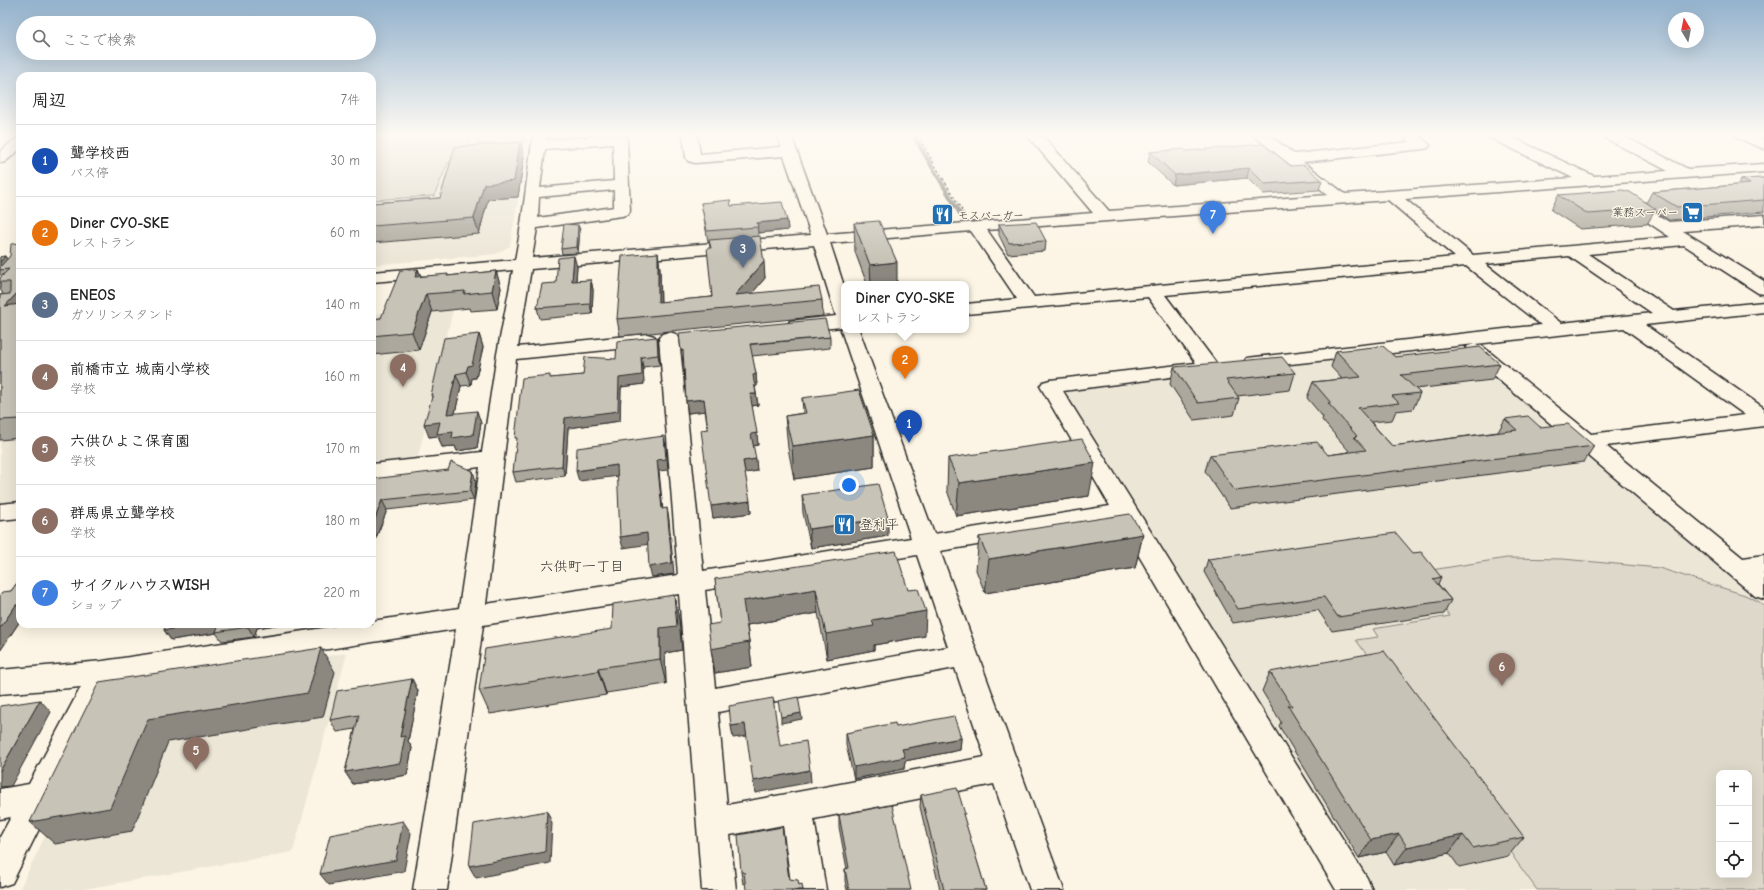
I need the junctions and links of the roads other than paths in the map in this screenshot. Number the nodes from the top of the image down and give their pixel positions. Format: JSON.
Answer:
{"nodes":[{"id":1,"x":534,"y":177,"type":"edge"},
{"id":2,"x":621,"y":177,"type":"edge"},
{"id":3,"x":798,"y":177,"type":"edge"},
{"id":4,"x":1069,"y":177,"type":"edge"},
{"id":5,"x":1313,"y":177,"type":"edge"},
{"id":6,"x":1582,"y":177,"type":"edge"},
{"id":7,"x":1657,"y":177,"type":"edge"},
{"id":8,"x":1593,"y":182,"type":"junction"},
{"id":9,"x":621,"y":185,"type":"junction"},
{"id":10,"x":532,"y":193,"type":"junction"},
{"id":11,"x":1392,"y":196,"type":"junction"},
{"id":12,"x":1342,"y":199,"type":"junction"},
{"id":13,"x":1104,"y":217,"type":"junction"},
{"id":14,"x":1764,"y":220,"type":"edge"},
{"id":15,"x":971,"y":222,"type":"junction"},
{"id":16,"x":530,"y":224,"type":"junction"},
{"id":17,"x":1665,"y":227,"type":"junction"},
{"id":18,"x":821,"y":240,"type":"junction"},
{"id":19,"x":1686,"y":240,"type":"junction"},
{"id":20,"x":1572,"y":251,"type":"junction"},
{"id":21,"x":1470,"y":260,"type":"junction"},
{"id":22,"x":522,"y":265,"type":"junction"},
{"id":23,"x":376,"y":277,"type":"edge"},
{"id":24,"x":1764,"y":289,"type":"edge"},
{"id":25,"x":1153,"y":291,"type":"junction"},
{"id":26,"x":1030,"y":303,"type":"junction"},
{"id":27,"x":841,"y":304,"type":"edge"},
{"id":28,"x":1764,"y":307,"type":"edge"},
{"id":29,"x":969,"y":309,"type":"edge"},
{"id":30,"x":1670,"y":317,"type":"junction"},
{"id":31,"x":841,"y":321,"type":"edge"},
{"id":32,"x":1628,"y":322,"type":"junction"},
{"id":33,"x":783,"y":327,"type":"edge"},
{"id":34,"x":1557,"y":329,"type":"junction"},
{"id":35,"x":851,"y":333,"type":"edge"},
{"id":36,"x":1463,"y":340,"type":"junction"},
{"id":37,"x":507,"y":354,"type":"junction"},
{"id":38,"x":1209,"y":367,"type":"junction"},
{"id":39,"x":1764,"y":419,"type":"edge"},
{"id":40,"x":1586,"y":442,"type":"junction"},
{"id":41,"x":493,"y":458,"type":"junction"},
{"id":42,"x":376,"y":472,"type":"edge"},
{"id":43,"x":16,"y":510,"type":"edge"},
{"id":44,"x":0,"y":512,"type":"edge"},
{"id":45,"x":1127,"y":512,"type":"junction"},
{"id":46,"x":926,"y":545,"type":"junction"},
{"id":47,"x":1764,"y":564,"type":"edge"},
{"id":48,"x":1739,"y":568,"type":"junction"},
{"id":49,"x":692,"y":582,"type":"junction"},
{"id":50,"x":1764,"y":589,"type":"edge"},
{"id":51,"x":471,"y":616,"type":"junction"},
{"id":52,"x":964,"y":655,"type":"junction"},
{"id":53,"x":103,"y":673,"type":"junction"},
{"id":54,"x":0,"y":682,"type":"edge"},
{"id":55,"x":702,"y":703,"type":"junction"},
{"id":56,"x":1003,"y":768,"type":"junction"},
{"id":57,"x":38,"y":797,"type":"junction"},
{"id":58,"x":0,"y":804,"type":"edge"},
{"id":59,"x":796,"y":807,"type":"junction"},
{"id":60,"x":713,"y":823,"type":"junction"},
{"id":61,"x":0,"y":871,"type":"edge"},
{"id":62,"x":430,"y":890,"type":"edge"},
{"id":63,"x":719,"y":890,"type":"edge"},
{"id":64,"x":809,"y":890,"type":"edge"},
{"id":65,"x":1047,"y":890,"type":"edge"},
{"id":66,"x":1354,"y":890,"type":"edge"}],
"edges":[{"from":1,"to":10,"type":"street"},
{"from":2,"to":9,"type":"street"},
{"from":3,"to":18,"type":"street"},
{"from":4,"to":13,"type":"street"},
{"from":5,"to":12,"type":"street"},
{"from":6,"to":8,"type":"street"},
{"from":7,"to":8,"type":"street"},
{"from":8,"to":11,"type":"street"},
{"from":8,"to":17,"type":"street"},
{"from":9,"to":10,"type":"street"},
{"from":9,"to":16,"type":"street"},
{"from":10,"to":16,"type":"street"},
{"from":11,"to":12,"type":"street"},
{"from":11,"to":21,"type":"street"},
{"from":12,"to":13,"type":"street"},
{"from":13,"to":15,"type":"street"},
{"from":14,"to":17,"type":"street"},
{"from":15,"to":18,"type":"street"},
{"from":15,"to":26,"type":"street"},
{"from":16,"to":22,"type":"street"},
{"from":17,"to":19,"type":"street"},
{"from":18,"to":22,"type":"street"},
{"from":18,"to":27,"type":"street"},
{"from":19,"to":20,"type":"street"},
{"from":19,"to":24,"type":"street"},
{"from":20,"to":21,"type":"street"},
{"from":20,"to":30,"type":"street"},
{"from":21,"to":25,"type":"street"},
{"from":21,"to":34,"type":"street"},
{"from":22,"to":23,"type":"street"},
{"from":22,"to":37,"type":"street"},
{"from":25,"to":26,"type":"street"},
{"from":25,"to":38,"type":"street"},
{"from":26,"to":29,"type":"street"},
{"from":28,"to":30,"type":"street"},
{"from":30,"to":32,"type":"street"},
{"from":31,"to":33,"type":"street"},
{"from":32,"to":34,"type":"street"},
{"from":32,"to":39,"type":"street"},
{"from":34,"to":36,"type":"street"},
{"from":35,"to":46,"type":"street"},
{"from":36,"to":38,"type":"street"},
{"from":36,"to":40,"type":"street"},
{"from":37,"to":41,"type":"street"},
{"from":37,"to":49,"type":"street"},
{"from":38,"to":45,"type":"street"},
{"from":39,"to":40,"type":"street"},
{"from":40,"to":48,"type":"street"},
{"from":41,"to":42,"type":"street"},
{"from":41,"to":51,"type":"street"},
{"from":43,"to":44,"type":"street"},
{"from":45,"to":46,"type":"street"},
{"from":45,"to":66,"type":"street"},
{"from":46,"to":49,"type":"street"},
{"from":46,"to":52,"type":"street"},
{"from":47,"to":48,"type":"street"},
{"from":48,"to":50,"type":"street"},
{"from":49,"to":51,"type":"street"},
{"from":49,"to":55,"type":"street"},
{"from":51,"to":53,"type":"street"},
{"from":51,"to":62,"type":"street"},
{"from":52,"to":55,"type":"street"},
{"from":52,"to":56,"type":"street"},
{"from":53,"to":54,"type":"street"},
{"from":53,"to":57,"type":"street"},
{"from":55,"to":60,"type":"street"},
{"from":56,"to":59,"type":"street"},
{"from":56,"to":65,"type":"street"},
{"from":57,"to":58,"type":"street"},
{"from":57,"to":61,"type":"street"},
{"from":59,"to":60,"type":"street"},
{"from":59,"to":64,"type":"street"},
{"from":60,"to":63,"type":"street"}]}
